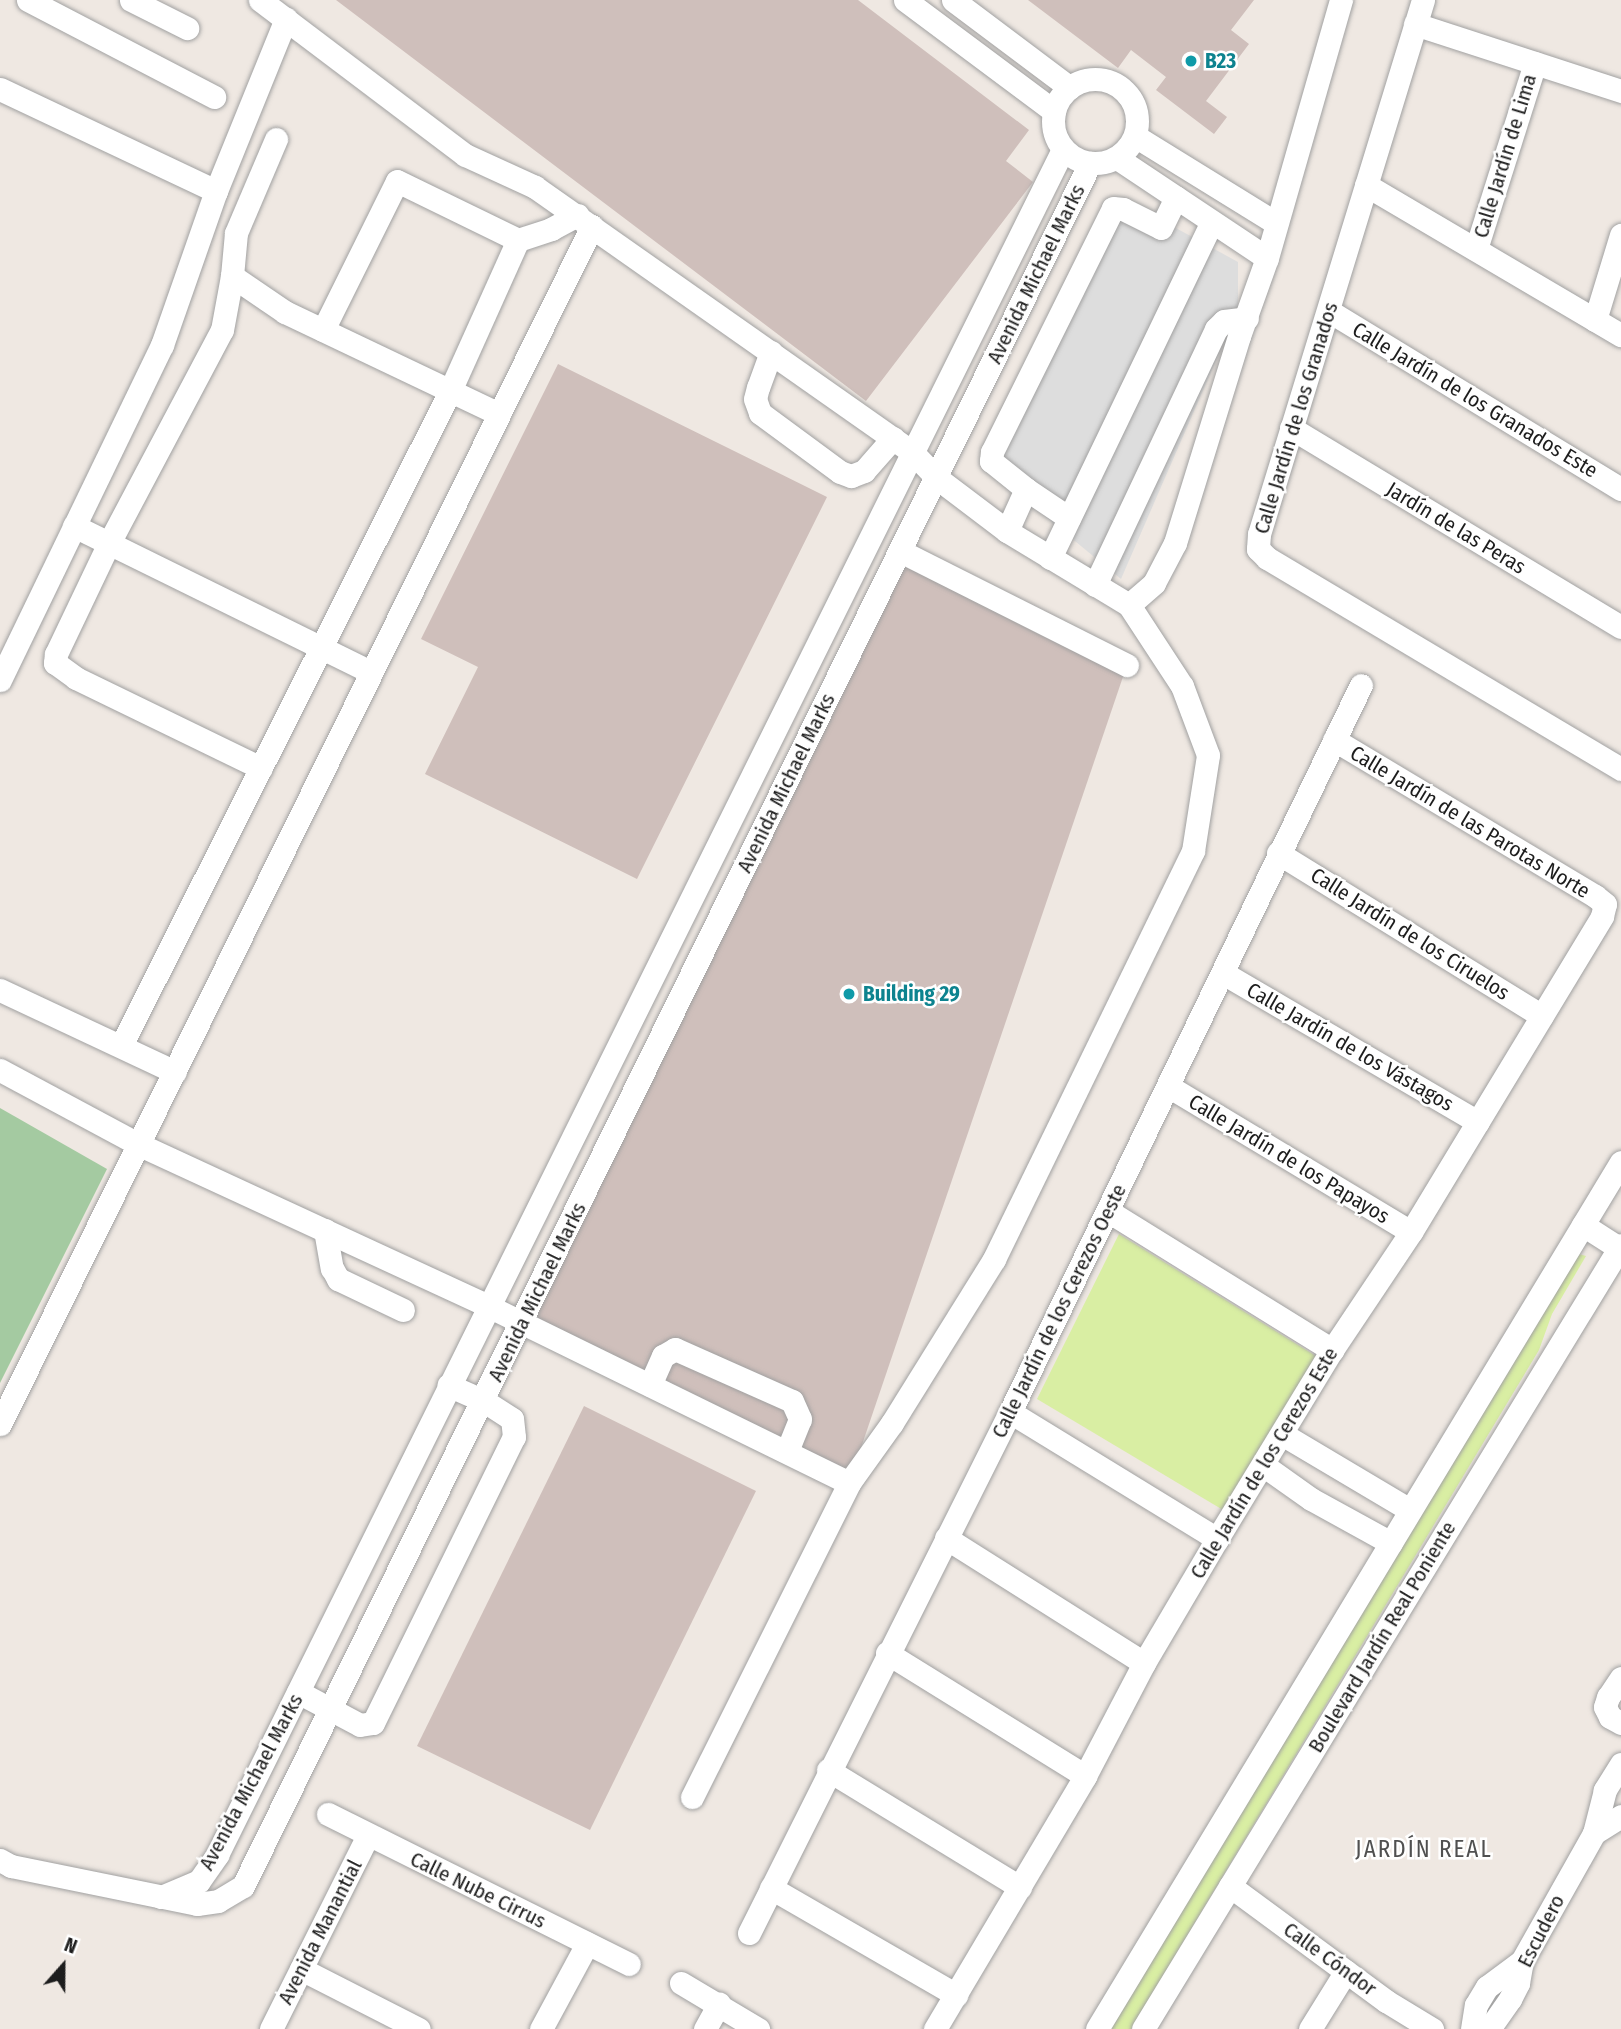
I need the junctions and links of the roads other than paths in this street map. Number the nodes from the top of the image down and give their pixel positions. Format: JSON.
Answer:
{"nodes":[{"id":1,"x":28,"y":0,"type":"edge"},
{"id":2,"x":131,"y":0,"type":"edge"},
{"id":3,"x":260,"y":0,"type":"edge"},
{"id":4,"x":905,"y":0,"type":"edge"},
{"id":5,"x":953,"y":0,"type":"edge"},
{"id":6,"x":1340,"y":0,"type":"edge"},
{"id":7,"x":1423,"y":0,"type":"edge"},
{"id":8,"x":286,"y":19,"type":"junction"},
{"id":9,"x":1415,"y":24,"type":"junction"},
{"id":10,"x":187,"y":28,"type":"dead end"},
{"id":11,"x":1535,"y":63,"type":"junction"},
{"id":12,"x":1070,"y":88,"type":"junction"},
{"id":13,"x":0,"y":89,"type":"edge"},
{"id":14,"x":1621,"y":91,"type":"edge"},
{"id":15,"x":214,"y":97,"type":"dead end"},
{"id":16,"x":1054,"y":111,"type":"junction"},
{"id":17,"x":1135,"y":136,"type":"junction"},
{"id":18,"x":276,"y":139,"type":"dead end"},
{"id":19,"x":1063,"y":149,"type":"junction"},
{"id":20,"x":1116,"y":158,"type":"junction"},
{"id":21,"x":1090,"y":163,"type":"junction"},
{"id":22,"x":1366,"y":185,"type":"junction"},
{"id":23,"x":216,"y":191,"type":"junction"},
{"id":24,"x":1176,"y":197,"type":"junction"},
{"id":25,"x":584,"y":220,"type":"junction"},
{"id":26,"x":1212,"y":222,"type":"junction"},
{"id":27,"x":1276,"y":223,"type":"junction"},
{"id":28,"x":1621,"y":236,"type":"edge"},
{"id":29,"x":518,"y":240,"type":"junction"},
{"id":30,"x":1476,"y":249,"type":"junction"},
{"id":31,"x":1267,"y":258,"type":"junction"},
{"id":32,"x":232,"y":276,"type":"junction"},
{"id":33,"x":1329,"y":310,"type":"junction"},
{"id":34,"x":1247,"y":318,"type":"junction"},
{"id":35,"x":1595,"y":320,"type":"junction"},
{"id":36,"x":323,"y":330,"type":"junction"},
{"id":37,"x":1621,"y":335,"type":"edge"},
{"id":38,"x":771,"y":352,"type":"junction"},
{"id":39,"x":957,"y":362,"type":"junction"},
{"id":40,"x":985,"y":376,"type":"junction"},
{"id":41,"x":450,"y":391,"type":"junction"},
{"id":42,"x":499,"y":414,"type":"junction"},
{"id":43,"x":1291,"y":428,"type":"junction"},
{"id":44,"x":893,"y":438,"type":"junction"},
{"id":45,"x":912,"y":452,"type":"junction"},
{"id":46,"x":937,"y":478,"type":"junction"},
{"id":47,"x":1026,"y":489,"type":"junction"},
{"id":48,"x":1621,"y":489,"type":"edge"},
{"id":49,"x":1069,"y":518,"type":"junction"},
{"id":50,"x":75,"y":526,"type":"junction"},
{"id":51,"x":1007,"y":531,"type":"junction"},
{"id":52,"x":109,"y":543,"type":"junction"},
{"id":53,"x":900,"y":551,"type":"junction"},
{"id":54,"x":1050,"y":558,"type":"junction"},
{"id":55,"x":1095,"y":585,"type":"junction"},
{"id":56,"x":1129,"y":605,"type":"junction"},
{"id":57,"x":1621,"y":627,"type":"edge"},
{"id":58,"x":321,"y":648,"type":"junction"},
{"id":59,"x":1127,"y":665,"type":"dead end"},
{"id":60,"x":371,"y":672,"type":"junction"},
{"id":61,"x":0,"y":680,"type":"edge"},
{"id":62,"x":1361,"y":685,"type":"dead end"},
{"id":63,"x":1334,"y":740,"type":"junction"},
{"id":64,"x":261,"y":768,"type":"junction"},
{"id":65,"x":1621,"y":769,"type":"edge"},
{"id":66,"x":1278,"y":853,"type":"junction"},
{"id":67,"x":1605,"y":905,"type":"joint"},
{"id":68,"x":1223,"y":973,"type":"junction"},
{"id":69,"x":0,"y":990,"type":"edge"},
{"id":70,"x":1542,"y":1016,"type":"junction"},
{"id":71,"x":121,"y":1046,"type":"junction"},
{"id":72,"x":0,"y":1070,"type":"edge"},
{"id":73,"x":174,"y":1072,"type":"junction"},
{"id":74,"x":1168,"y":1086,"type":"junction"},
{"id":75,"x":1478,"y":1122,"type":"junction"},
{"id":76,"x":140,"y":1145,"type":"junction"},
{"id":77,"x":1621,"y":1162,"type":"edge"},
{"id":78,"x":1108,"y":1211,"type":"junction"},
{"id":79,"x":1583,"y":1225,"type":"junction"},
{"id":80,"x":325,"y":1230,"type":"junction"},
{"id":81,"x":1411,"y":1232,"type":"junction"},
{"id":82,"x":1620,"y":1247,"type":"edge"},
{"id":83,"x":488,"y":1306,"type":"junction"},
{"id":84,"x":403,"y":1310,"type":"dead end"},
{"id":85,"x":523,"y":1323,"type":"junction"},
{"id":86,"x":1332,"y":1350,"type":"junction"},
{"id":87,"x":448,"y":1385,"type":"junction"},
{"id":88,"x":650,"y":1385,"type":"junction"},
{"id":89,"x":484,"y":1401,"type":"junction"},
{"id":90,"x":1010,"y":1412,"type":"junction"},
{"id":91,"x":0,"y":1424,"type":"edge"},
{"id":92,"x":1282,"y":1434,"type":"junction"},
{"id":93,"x":787,"y":1452,"type":"junction"},
{"id":94,"x":1263,"y":1465,"type":"junction"},
{"id":95,"x":849,"y":1483,"type":"junction"},
{"id":96,"x":1368,"y":1485,"type":"junction"},
{"id":97,"x":1410,"y":1510,"type":"junction"},
{"id":98,"x":1350,"y":1521,"type":"junction"},
{"id":99,"x":946,"y":1538,"type":"junction"},
{"id":100,"x":1216,"y":1539,"type":"junction"},
{"id":101,"x":1391,"y":1543,"type":"junction"},
{"id":102,"x":887,"y":1653,"type":"junction"},
{"id":103,"x":1143,"y":1663,"type":"junction"},
{"id":104,"x":1621,"y":1678,"type":"edge"},
{"id":105,"x":298,"y":1692,"type":"junction"},
{"id":106,"x":330,"y":1711,"type":"junction"},
{"id":107,"x":1613,"y":1715,"type":"edge"},
{"id":108,"x":1621,"y":1764,"type":"edge"},
{"id":109,"x":828,"y":1770,"type":"junction"},
{"id":110,"x":1085,"y":1776,"type":"junction"},
{"id":111,"x":692,"y":1797,"type":"dead end"},
{"id":112,"x":328,"y":1814,"type":"dead end"},
{"id":113,"x":1621,"y":1816,"type":"edge"},
{"id":114,"x":1594,"y":1833,"type":"junction"},
{"id":115,"x":368,"y":1835,"type":"junction"},
{"id":116,"x":225,"y":1840,"type":"junction"},
{"id":117,"x":260,"y":1852,"type":"junction"},
{"id":118,"x":0,"y":1860,"type":"edge"},
{"id":119,"x":1230,"y":1886,"type":"junction"},
{"id":120,"x":1020,"y":1887,"type":"junction"},
{"id":121,"x":771,"y":1888,"type":"junction"},
{"id":122,"x":161,"y":1897,"type":"junction"},
{"id":123,"x":750,"y":1933,"type":"dead end"},
{"id":124,"x":587,"y":1944,"type":"junction"},
{"id":125,"x":1522,"y":1961,"type":"junction"},
{"id":126,"x":629,"y":1964,"type":"dead end"},
{"id":127,"x":301,"y":1969,"type":"junction"},
{"id":128,"x":1346,"y":1971,"type":"junction"},
{"id":129,"x":681,"y":1983,"type":"dead end"},
{"id":130,"x":956,"y":1995,"type":"junction"},
{"id":131,"x":719,"y":2004,"type":"junction"},
{"id":132,"x":271,"y":2029,"type":"edge"},
{"id":133,"x":419,"y":2029,"type":"edge"},
{"id":134,"x":541,"y":2029,"type":"edge"},
{"id":135,"x":705,"y":2029,"type":"edge"},
{"id":136,"x":758,"y":2029,"type":"edge"},
{"id":137,"x":935,"y":2029,"type":"edge"},
{"id":138,"x":1097,"y":2029,"type":"edge"},
{"id":139,"x":1143,"y":2029,"type":"edge"},
{"id":140,"x":1310,"y":2029,"type":"edge"},
{"id":141,"x":1432,"y":2029,"type":"edge"},
{"id":142,"x":1472,"y":2029,"type":"edge"},
{"id":143,"x":1489,"y":2029,"type":"edge"}],
"edges":[{"from":1,"to":15,"type":"street"},
{"from":2,"to":10,"type":"street"},
{"from":3,"to":8,"type":"street"},
{"from":4,"to":16,"type":"street"},
{"from":5,"to":12,"type":"street"},
{"from":6,"to":27,"type":"street"},
{"from":7,"to":9,"type":"street","name":"Calle Jardín de los Granados"},
{"from":8,"to":23,"type":"street"},
{"from":8,"to":25,"type":"street"},
{"from":9,"to":11,"type":"street"},
{"from":9,"to":22,"type":"street","name":"Calle Jardín de los Granados"},
{"from":11,"to":14,"type":"street"},
{"from":11,"to":30,"type":"street","name":"Calle Jardín de Lima"},
{"from":12,"to":16,"type":"street"},
{"from":12,"to":17,"type":"street"},
{"from":13,"to":23,"type":"street"},
{"from":16,"to":19,"type":"street"},
{"from":17,"to":20,"type":"street"},
{"from":17,"to":27,"type":"street"},
{"from":18,"to":32,"type":"street"},
{"from":19,"to":21,"type":"street"},
{"from":19,"to":39,"type":"street","name":"Avenida Michael Marks"},
{"from":20,"to":21,"type":"street"},
{"from":20,"to":24,"type":"street"},
{"from":21,"to":40,"type":"street","name":"Avenida Michael Marks"},
{"from":22,"to":30,"type":"street"},
{"from":22,"to":33,"type":"street","name":"Calle Jardín de los Granados"},
{"from":23,"to":50,"type":"street"},
{"from":24,"to":26,"type":"street"},
{"from":24,"to":47,"type":"street"},
{"from":25,"to":29,"type":"street"},
{"from":25,"to":38,"type":"street"},
{"from":25,"to":42,"type":"street"},
{"from":26,"to":31,"type":"street"},
{"from":26,"to":49,"type":"street"},
{"from":27,"to":31,"type":"street"},
{"from":28,"to":35,"type":"street"},
{"from":29,"to":36,"type":"street"},
{"from":29,"to":41,"type":"street"},
{"from":30,"to":35,"type":"street"},
{"from":31,"to":34,"type":"street"},
{"from":32,"to":36,"type":"street"},
{"from":32,"to":52,"type":"street"},
{"from":33,"to":43,"type":"street","name":"Calle Jardín de los Granados"},
{"from":33,"to":48,"type":"street","name":"Calle Jardín de los Granados Este"},
{"from":34,"to":55,"type":"street"},
{"from":34,"to":56,"type":"street"},
{"from":35,"to":37,"type":"street"},
{"from":36,"to":41,"type":"street"},
{"from":38,"to":44,"type":"street"},
{"from":38,"to":44,"type":"street"},
{"from":39,"to":40,"type":"street"},
{"from":39,"to":45,"type":"street","name":"Avenida Michael Marks"},
{"from":40,"to":46,"type":"street","name":"Avenida Michael Marks"},
{"from":41,"to":42,"type":"street"},
{"from":41,"to":58,"type":"street"},
{"from":42,"to":60,"type":"street"},
{"from":43,"to":57,"type":"street","name":"Jardín de las Peras"},
{"from":43,"to":65,"type":"street","name":"Calle Jardín de los Granados"},
{"from":44,"to":45,"type":"street"},
{"from":45,"to":46,"type":"street"},
{"from":45,"to":83,"type":"street","name":"Avenida Michael Marks"},
{"from":46,"to":51,"type":"street"},
{"from":46,"to":53,"type":"street","name":"Avenida Michael Marks"},
{"from":47,"to":49,"type":"street"},
{"from":47,"to":51,"type":"street"},
{"from":49,"to":54,"type":"street"},
{"from":50,"to":52,"type":"street"},
{"from":50,"to":61,"type":"street"},
{"from":51,"to":54,"type":"street"},
{"from":52,"to":58,"type":"street"},
{"from":52,"to":64,"type":"street"},
{"from":53,"to":59,"type":"street"},
{"from":53,"to":85,"type":"street","name":"Avenida Michael Marks"},
{"from":54,"to":55,"type":"street"},
{"from":55,"to":56,"type":"street"},
{"from":56,"to":95,"type":"street"},
{"from":58,"to":60,"type":"street"},
{"from":58,"to":64,"type":"street"},
{"from":60,"to":73,"type":"street"},
{"from":62,"to":63,"type":"street","name":"Calle Jardín de los Cerezos Oeste"},
{"from":63,"to":66,"type":"street","name":"Calle Jardín de los Cerezos Oeste"},
{"from":63,"to":67,"type":"street","name":"Calle Jardín de las Parotas Norte"},
{"from":64,"to":71,"type":"street"},
{"from":66,"to":68,"type":"street","name":"Calle Jardín de los Cerezos Oeste"},
{"from":66,"to":70,"type":"street","name":"Calle Jardín de los Ciruelos"},
{"from":67,"to":70,"type":"street","name":"Calle Jardín de los Cerezos Este"},
{"from":68,"to":74,"type":"street","name":"Calle Jardín de los Cerezos Oeste"},
{"from":68,"to":75,"type":"street","name":"Calle Jardín de los Vástagos"},
{"from":69,"to":71,"type":"street"},
{"from":70,"to":75,"type":"street","name":"Calle Jardín de los Cerezos Este"},
{"from":71,"to":73,"type":"street"},
{"from":72,"to":76,"type":"street"},
{"from":73,"to":76,"type":"street"},
{"from":74,"to":78,"type":"street","name":"Calle Jardín de los Cerezos Oeste"},
{"from":74,"to":81,"type":"street","name":"Calle Jardín de los Papayos"},
{"from":75,"to":81,"type":"street","name":"Calle Jardín de los Cerezos Este"},
{"from":76,"to":80,"type":"street"},
{"from":76,"to":91,"type":"street"},
{"from":77,"to":79,"type":"street","name":"Boulevard Jardín Real Poniente"},
{"from":78,"to":86,"type":"street"},
{"from":78,"to":90,"type":"street","name":"Calle Jardín de los Cerezos Oeste"},
{"from":79,"to":82,"type":"street"},
{"from":79,"to":97,"type":"street","name":"Boulevard Jardín Real Poniente"},
{"from":80,"to":83,"type":"street"},
{"from":80,"to":84,"type":"street"},
{"from":81,"to":86,"type":"street","name":"Calle Jardín de los Cerezos Este"},
{"from":82,"to":119,"type":"street","name":"Boulevard Jardín Real Poniente"},
{"from":83,"to":85,"type":"street"},
{"from":83,"to":87,"type":"street","name":"Avenida Michael Marks"},
{"from":85,"to":88,"type":"street"},
{"from":85,"to":89,"type":"street","name":"Avenida Michael Marks"},
{"from":86,"to":92,"type":"street","name":"Calle Jardín de los Cerezos Este"},
{"from":87,"to":89,"type":"street"},
{"from":87,"to":105,"type":"street","name":"Avenida Michael Marks"},
{"from":88,"to":93,"type":"street"},
{"from":88,"to":93,"type":"street"},
{"from":89,"to":106,"type":"street","name":"Avenida Michael Marks"},
{"from":89,"to":106,"type":"street"},
{"from":90,"to":99,"type":"street","name":"Calle Jardín de los Cerezos Oeste"},
{"from":90,"to":100,"type":"street"},
{"from":92,"to":94,"type":"street","name":"Calle Jardín de los Cerezos Este"},
{"from":92,"to":96,"type":"street","name":"Boulevard Jardín Real Poniente"},
{"from":93,"to":95,"type":"street"},
{"from":94,"to":98,"type":"street","name":"Boulevard Jardín Real Poniente"},
{"from":94,"to":100,"type":"street","name":"Calle Jardín de los Cerezos Este"},
{"from":95,"to":111,"type":"street"},
{"from":96,"to":97,"type":"street","name":"Boulevard Jardín Real Poniente"},
{"from":96,"to":98,"type":"street"},
{"from":97,"to":101,"type":"street","name":"Boulevard Jardín Real Poniente"},
{"from":98,"to":101,"type":"street","name":"Boulevard Jardín Real Poniente"},
{"from":99,"to":102,"type":"street","name":"Calle Jardín de los Cerezos Oeste"},
{"from":99,"to":103,"type":"street"},
{"from":100,"to":103,"type":"street","name":"Calle Jardín de los Cerezos Este"},
{"from":101,"to":138,"type":"street","name":"Boulevard Jardín Real Poniente"},
{"from":102,"to":109,"type":"street","name":"Calle Jardín de los Cerezos Oeste"},
{"from":102,"to":110,"type":"street"},
{"from":103,"to":110,"type":"street","name":"Calle Jardín de los Cerezos Este"},
{"from":104,"to":107,"type":"street"},
{"from":105,"to":106,"type":"street"},
{"from":105,"to":116,"type":"street","name":"Avenida Michael Marks"},
{"from":106,"to":117,"type":"street","name":"Avenida Michael Marks"},
{"from":108,"to":114,"type":"street"},
{"from":109,"to":120,"type":"street"},
{"from":109,"to":121,"type":"street","name":"Calle Jardín de los Cerezos Oeste"},
{"from":110,"to":120,"type":"street","name":"Calle Jardín de los Cerezos Este"},
{"from":112,"to":115,"type":"street","name":"Calle Nube Cirrus"},
{"from":113,"to":114,"type":"street"},
{"from":114,"to":125,"type":"street","name":"Escudero"},
{"from":115,"to":124,"type":"street","name":"Calle Nube Cirrus"},
{"from":115,"to":127,"type":"street","name":"Avenida Manantial"},
{"from":116,"to":117,"type":"street"},
{"from":116,"to":122,"type":"street","name":"Avenida Michael Marks"},
{"from":117,"to":122,"type":"street","name":"Avenida Michael Marks"},
{"from":118,"to":122,"type":"street"},
{"from":119,"to":128,"type":"street","name":"Calle Cóndor"},
{"from":119,"to":139,"type":"street","name":"Boulevard Jardín Real Poniente"},
{"from":120,"to":130,"type":"street","name":"Calle Jardín de los Cerezos Este"},
{"from":121,"to":123,"type":"street","name":"Calle Jardín de los Cerezos Oeste"},
{"from":121,"to":130,"type":"street"},
{"from":124,"to":126,"type":"street","name":"Calle Nube Cirrus"},
{"from":124,"to":134,"type":"street"},
{"from":125,"to":142,"type":"street"},
{"from":125,"to":143,"type":"street","name":"Escudero"},
{"from":127,"to":132,"type":"street","name":"Avenida Manantial"},
{"from":127,"to":133,"type":"street"},
{"from":128,"to":140,"type":"street"},
{"from":128,"to":141,"type":"street","name":"Calle Cóndor"},
{"from":129,"to":131,"type":"street"},
{"from":130,"to":137,"type":"street","name":"Calle Jardín de los Cerezos Este"},
{"from":131,"to":135,"type":"street"},
{"from":131,"to":136,"type":"street"}]}
